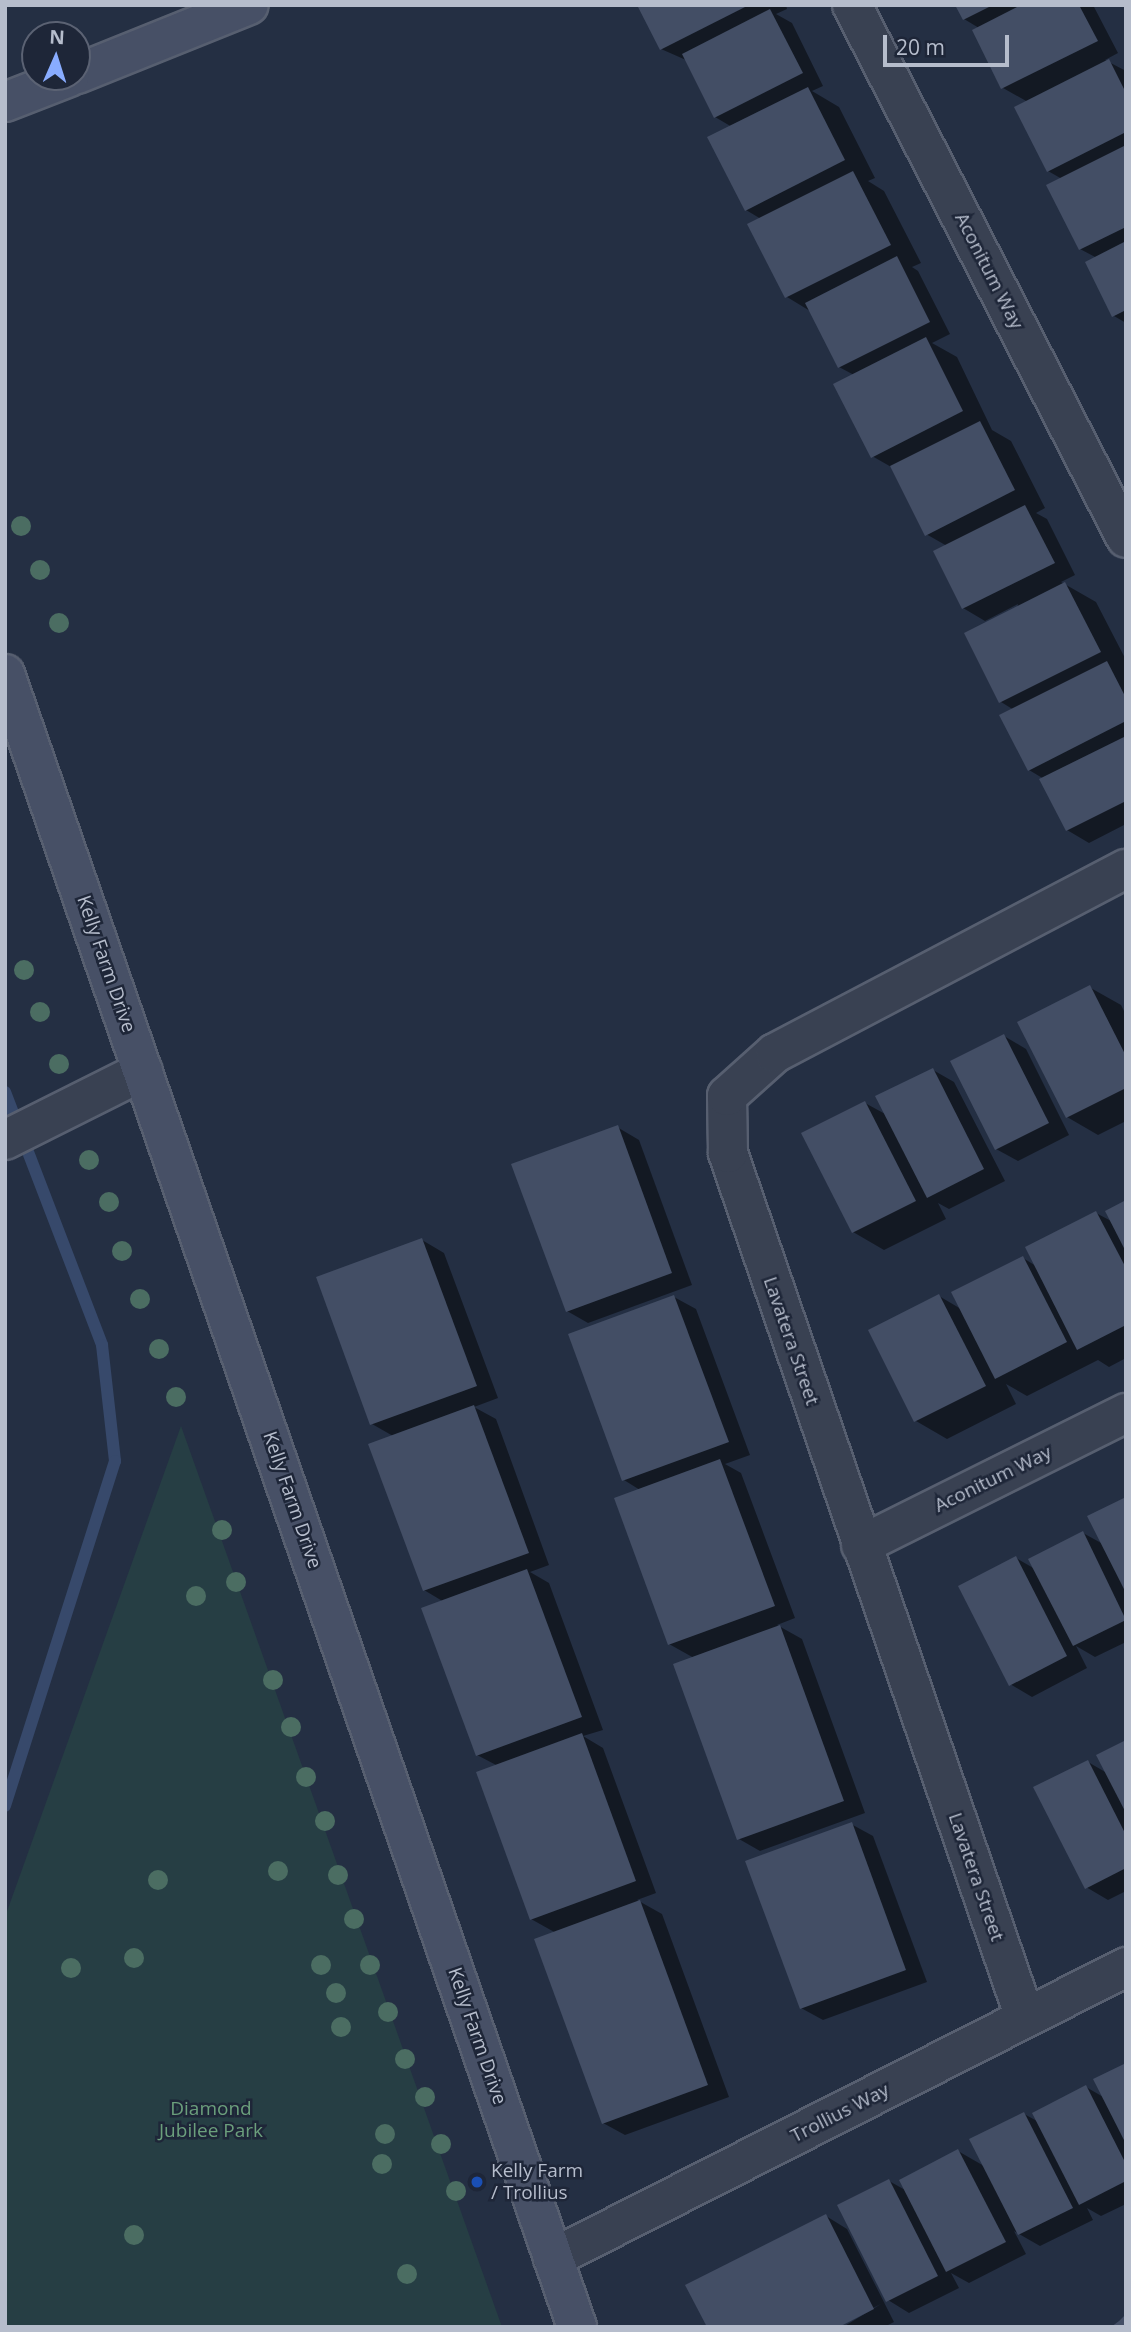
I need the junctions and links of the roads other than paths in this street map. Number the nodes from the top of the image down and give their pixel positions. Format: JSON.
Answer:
{"nodes":[{"id":1,"x":249,"y":5,"type":"edge"},
{"id":2,"x":852,"y":5,"type":"edge"},
{"id":3,"x":91,"y":68,"type":"edge"},
{"id":4,"x":33,"y":91,"type":"edge"},
{"id":5,"x":5,"y":102,"type":"edge"},
{"id":6,"x":1126,"y":538,"type":"edge"},
{"id":7,"x":5,"y":674,"type":"edge"},
{"id":8,"x":1126,"y":869,"type":"edge"},
{"id":9,"x":143,"y":1071,"type":"junction"},
{"id":10,"x":5,"y":1140,"type":"edge"},
{"id":11,"x":1126,"y":1413,"type":"edge"},
{"id":12,"x":861,"y":1545,"type":"junction"},
{"id":13,"x":1126,"y":1967,"type":"edge"},
{"id":14,"x":1025,"y":2018,"type":"junction"},
{"id":15,"x":553,"y":2258,"type":"junction"},
{"id":16,"x":577,"y":2327,"type":"edge"}],
"edges":[{"from":1,"to":3,"type":"street"},
{"from":2,"to":6,"type":"street","name":"Aconitum Way"},
{"from":4,"to":5,"type":"street"},
{"from":7,"to":9,"type":"street","name":"Kelly Farm Drive"},
{"from":8,"to":12,"type":"street","name":"Lavatera Street"},
{"from":9,"to":10,"type":"street"},
{"from":9,"to":15,"type":"street","name":"Kelly Farm Drive"},
{"from":11,"to":12,"type":"street","name":"Aconitum Way"},
{"from":12,"to":14,"type":"street","name":"Lavatera Street"},
{"from":13,"to":14,"type":"street","name":"Trollius Way"},
{"from":14,"to":15,"type":"street","name":"Trollius Way"},
{"from":15,"to":16,"type":"street","name":"Kelly Farm Drive"}]}
